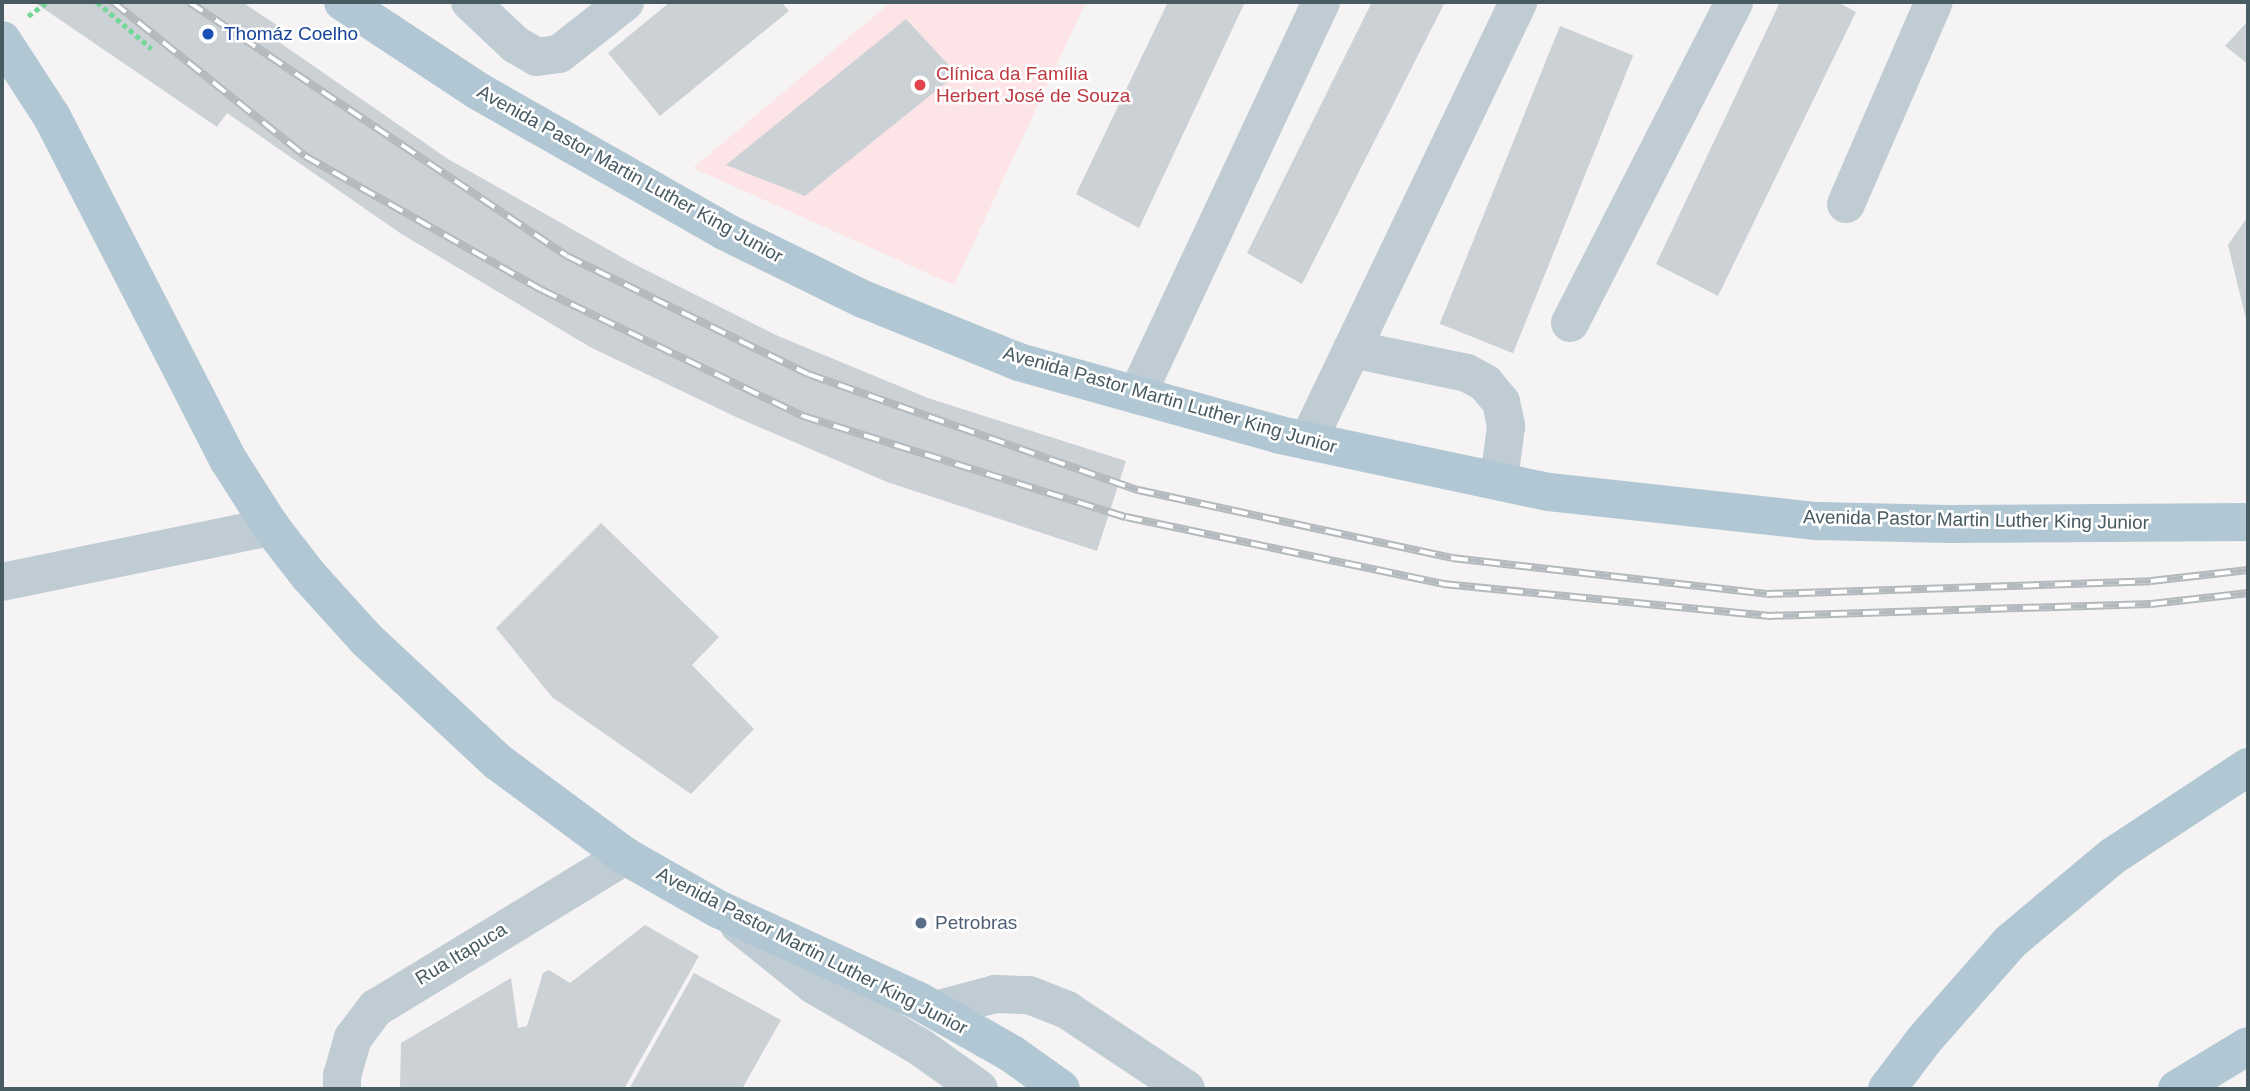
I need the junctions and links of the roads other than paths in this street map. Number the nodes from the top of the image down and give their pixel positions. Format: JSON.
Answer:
{"nodes":[{"id":1,"x":343,"y":2,"type":"edge"},
{"id":2,"x":470,"y":2,"type":"edge"},
{"id":3,"x":625,"y":2,"type":"edge"},
{"id":4,"x":1321,"y":2,"type":"edge"},
{"id":5,"x":1518,"y":2,"type":"edge"},
{"id":6,"x":1934,"y":2,"type":"edge"},
{"id":7,"x":1727,"y":4,"type":"edge"},
{"id":8,"x":2,"y":40,"type":"edge"},
{"id":9,"x":1846,"y":204,"type":"dead end"},
{"id":10,"x":1570,"y":323,"type":"dead end"},
{"id":11,"x":1352,"y":349,"type":"junction"},
{"id":12,"x":1137,"y":395,"type":"junction"},
{"id":13,"x":1308,"y":441,"type":"junction"},
{"id":14,"x":1499,"y":481,"type":"junction"},
{"id":15,"x":2248,"y":522,"type":"edge"},
{"id":16,"x":271,"y":527,"type":"junction"},
{"id":17,"x":2,"y":582,"type":"edge"},
{"id":18,"x":2244,"y":770,"type":"edge"},
{"id":19,"x":625,"y":856,"type":"junction"},
{"id":20,"x":718,"y":909,"type":"junction"},
{"id":21,"x":935,"y":1010,"type":"junction"},
{"id":22,"x":2248,"y":1045,"type":"edge"},
{"id":23,"x":342,"y":1089,"type":"edge"},
{"id":24,"x":979,"y":1089,"type":"edge"},
{"id":25,"x":1061,"y":1089,"type":"edge"},
{"id":26,"x":1186,"y":1089,"type":"edge"},
{"id":27,"x":1887,"y":1089,"type":"edge"},
{"id":28,"x":2176,"y":1089,"type":"edge"}],
"edges":[{"from":1,"to":12,"type":"main road","name":"Avenida Pastor Martin Luther King Junior"},
{"from":2,"to":3,"type":"street"},
{"from":4,"to":12,"type":"street"},
{"from":5,"to":11,"type":"street"},
{"from":6,"to":9,"type":"street"},
{"from":7,"to":10,"type":"street"},
{"from":8,"to":16,"type":"main road","name":"Avenida Pastor Martin Luther King Junior"},
{"from":11,"to":13,"type":"street"},
{"from":11,"to":14,"type":"street"},
{"from":12,"to":13,"type":"main road","name":"Avenida Pastor Martin Luther King Junior"},
{"from":13,"to":14,"type":"main road","name":"Avenida Pastor Martin Luther King Junior"},
{"from":14,"to":15,"type":"main road","name":"Avenida Pastor Martin Luther King Junior"},
{"from":16,"to":17,"type":"street"},
{"from":16,"to":19,"type":"main road","name":"Avenida Pastor Martin Luther King Junior"},
{"from":18,"to":27,"type":"main road"},
{"from":19,"to":20,"type":"main road","name":"Avenida Pastor Martin Luther King Junior"},
{"from":19,"to":23,"type":"street","name":"Rua Itapuca"},
{"from":20,"to":21,"type":"main road","name":"Avenida Pastor Martin Luther King Junior"},
{"from":20,"to":24,"type":"street"},
{"from":21,"to":25,"type":"main road","name":"Avenida Pastor Martin Luther King Junior"},
{"from":21,"to":26,"type":"street"},
{"from":22,"to":28,"type":"main road"}]}
